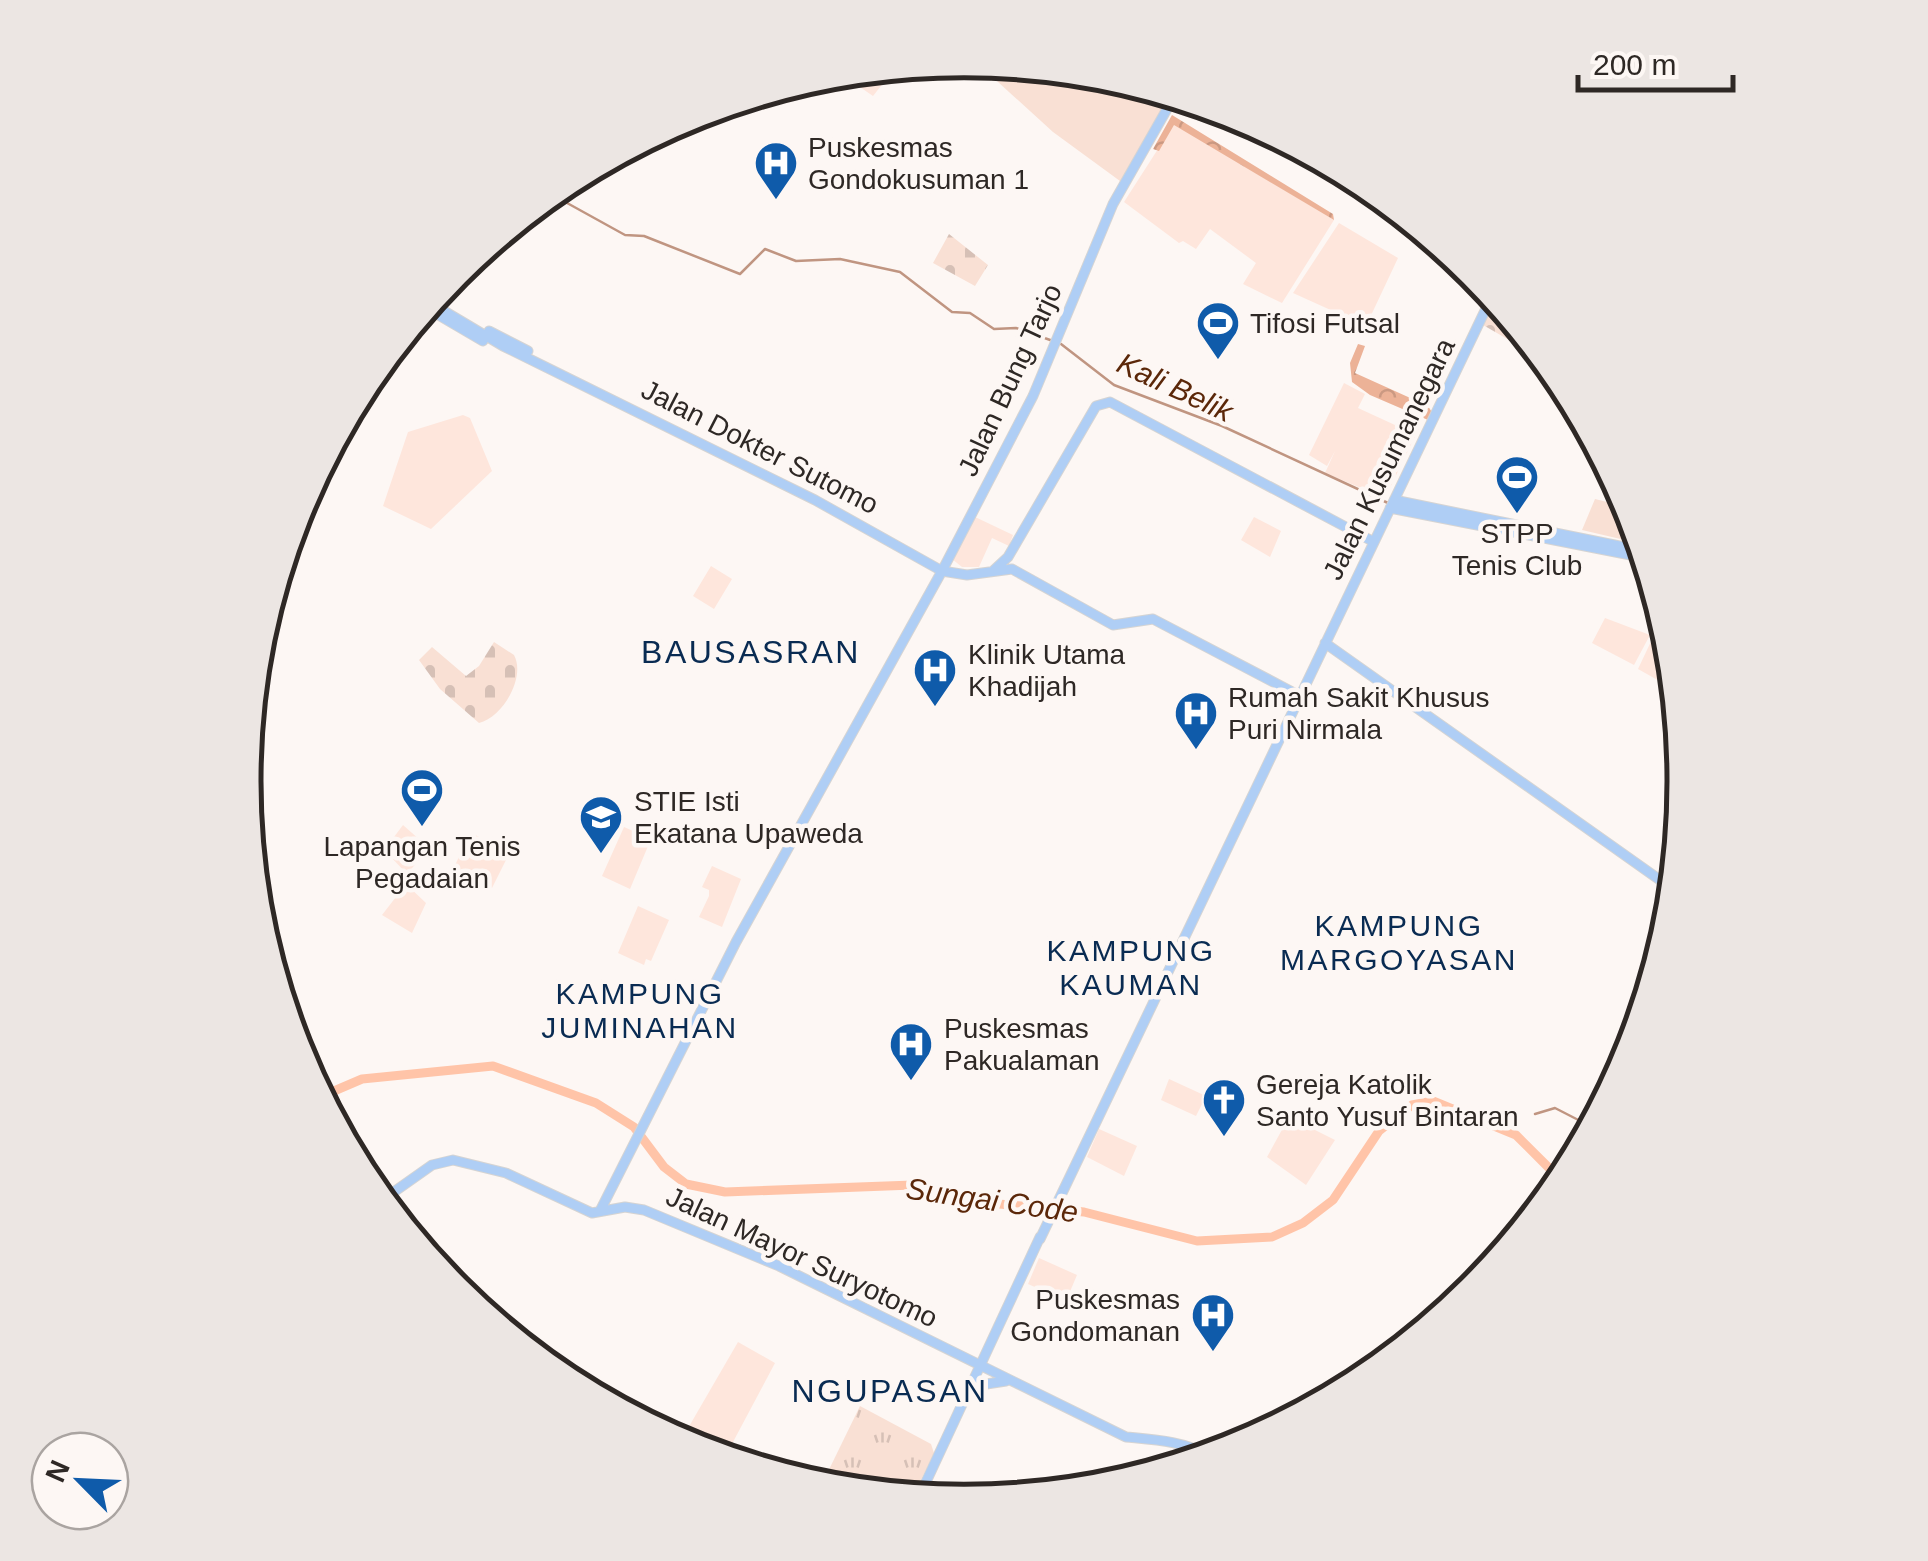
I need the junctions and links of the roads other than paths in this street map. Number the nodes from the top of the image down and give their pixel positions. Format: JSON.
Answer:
{"nodes":[{"id":1,"x":1167,"y":108,"type":"edge"},
{"id":2,"x":1486,"y":309,"type":"edge"},
{"id":3,"x":441,"y":310,"type":"edge"},
{"id":4,"x":442,"y":310,"type":"edge"},
{"id":5,"x":554,"y":371,"type":"junction"},
{"id":6,"x":1106,"y":391,"type":"dead end"},
{"id":7,"x":1110,"y":402,"type":"junction"},
{"id":8,"x":1403,"y":482,"type":"junction"},
{"id":9,"x":1392,"y":504,"type":"junction"},
{"id":10,"x":1410,"y":504,"type":"junction"},
{"id":11,"x":1374,"y":542,"type":"junction"},
{"id":12,"x":1627,"y":548,"type":"edge"},
{"id":13,"x":1630,"y":555,"type":"edge"},
{"id":14,"x":1008,"y":558,"type":"junction"},
{"id":15,"x":1012,"y":569,"type":"junction"},
{"id":16,"x":942,"y":571,"type":"junction"},
{"id":17,"x":992,"y":571,"type":"junction"},
{"id":18,"x":1325,"y":643,"type":"junction"},
{"id":19,"x":1300,"y":696,"type":"junction"},
{"id":20,"x":1660,"y":880,"type":"edge"},
{"id":21,"x":394,"y":1192,"type":"edge"},
{"id":22,"x":610,"y":1196,"type":"junction"},
{"id":23,"x":613,"y":1208,"type":"junction"},
{"id":24,"x":600,"y":1211,"type":"junction"},
{"id":25,"x":986,"y":1365,"type":"junction"},
{"id":26,"x":1007,"y":1380,"type":"junction"},
{"id":27,"x":980,"y":1385,"type":"junction"},
{"id":28,"x":1135,"y":1438,"type":"junction"},
{"id":29,"x":1190,"y":1446,"type":"edge"},
{"id":30,"x":929,"y":1482,"type":"edge"},
{"id":31,"x":930,"y":1483,"type":"edge"}],
"edges":[{"from":1,"to":16,"type":"main road","name":"Jalan Bung Tarjo"},
{"from":2,"to":8,"type":"main road","name":"Jalan Kusumanegara"},
{"from":3,"to":5,"type":"main road","name":"Jalan Dokter Sutomo"},
{"from":4,"to":5,"type":"main road","name":"Jalan Dokter Sutomo"},
{"from":5,"to":16,"type":"main road","name":"Jalan Dokter Sutomo"},
{"from":6,"to":7,"type":"main road"},
{"from":7,"to":11,"type":"main road"},
{"from":7,"to":14,"type":"main road"},
{"from":8,"to":9,"type":"main road","name":"Jalan Kusumanegara"},
{"from":8,"to":10,"type":"main road"},
{"from":9,"to":10,"type":"main road"},
{"from":9,"to":11,"type":"main road","name":"Jalan Kusumanegara"},
{"from":9,"to":13,"type":"main road"},
{"from":10,"to":12,"type":"main road"},
{"from":11,"to":18,"type":"main road","name":"Jalan Kusumanegara"},
{"from":14,"to":15,"type":"main road"},
{"from":14,"to":17,"type":"main road"},
{"from":15,"to":17,"type":"main road"},
{"from":15,"to":19,"type":"main road"},
{"from":16,"to":17,"type":"main road"},
{"from":16,"to":22,"type":"main road","name":"Jalan Bung Tarjo"},
{"from":18,"to":19,"type":"main road","name":"Jalan Kusumanegara"},
{"from":18,"to":20,"type":"main road"},
{"from":19,"to":25,"type":"main road","name":"Jalan Kusumanegara"},
{"from":21,"to":24,"type":"main road"},
{"from":22,"to":23,"type":"main road"},
{"from":22,"to":24,"type":"main road","name":"Jalan Bung Tarjo"},
{"from":23,"to":24,"type":"main road","name":"Jalan Mayor Suryotomo"},
{"from":23,"to":25,"type":"main road","name":"Jalan Mayor Suryotomo"},
{"from":25,"to":26,"type":"main road"},
{"from":25,"to":27,"type":"main road"},
{"from":25,"to":28,"type":"main road"},
{"from":25,"to":30,"type":"main road"},
{"from":26,"to":27,"type":"main road"},
{"from":26,"to":28,"type":"main road"},
{"from":27,"to":31,"type":"main road"},
{"from":28,"to":29,"type":"main road"}]}
